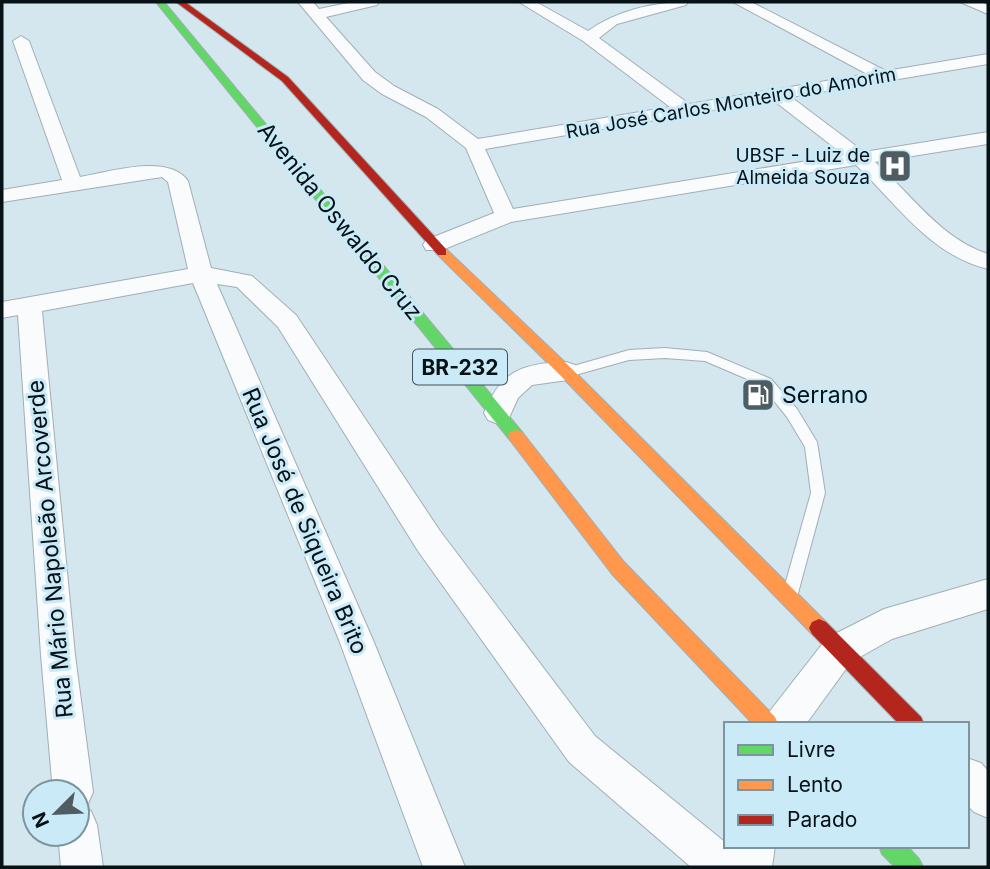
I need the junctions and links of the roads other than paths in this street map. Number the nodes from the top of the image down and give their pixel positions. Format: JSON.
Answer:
{"nodes":[{"id":1,"x":160,"y":2,"type":"edge"},
{"id":2,"x":180,"y":2,"type":"edge"},
{"id":3,"x":372,"y":2,"type":"edge"},
{"id":4,"x":526,"y":2,"type":"edge"},
{"id":5,"x":681,"y":2,"type":"edge"},
{"id":6,"x":740,"y":2,"type":"edge"},
{"id":7,"x":967,"y":2,"type":"edge"},
{"id":8,"x":312,"y":8,"type":"edge"},
{"id":9,"x":988,"y":10,"type":"edge"},
{"id":10,"x":589,"y":38,"type":"junction"},
{"id":11,"x":21,"y":41,"type":"dead end"},
{"id":12,"x":988,"y":60,"type":"edge"},
{"id":13,"x":960,"y":63,"type":"junction"},
{"id":14,"x":885,"y":77,"type":"junction"},
{"id":15,"x":988,"y":80,"type":"edge"},
{"id":16,"x":776,"y":95,"type":"junction"},
{"id":17,"x":687,"y":111,"type":"junction"},
{"id":18,"x":988,"y":138,"type":"edge"},
{"id":19,"x":474,"y":145,"type":"junction"},
{"id":20,"x":859,"y":158,"type":"junction"},
{"id":21,"x":73,"y":184,"type":"junction"},
{"id":22,"x":2,"y":196,"type":"edge"},
{"id":23,"x":506,"y":216,"type":"junction"},
{"id":24,"x":435,"y":245,"type":"junction"},
{"id":25,"x":988,"y":262,"type":"edge"},
{"id":26,"x":201,"y":274,"type":"junction"},
{"id":27,"x":15,"y":307,"type":"edge"},
{"id":28,"x":566,"y":372,"type":"junction"},
{"id":29,"x":498,"y":413,"type":"junction"},
{"id":30,"x":988,"y":594,"type":"edge"},
{"id":31,"x":789,"y":600,"type":"junction"},
{"id":32,"x":839,"y":650,"type":"junction"},
{"id":33,"x":766,"y":722,"type":"edge"},
{"id":34,"x":785,"y":722,"type":"edge"},
{"id":35,"x":912,"y":722,"type":"edge"},
{"id":36,"x":71,"y":778,"type":"edge"},
{"id":37,"x":969,"y":779,"type":"edge"},
{"id":38,"x":988,"y":798,"type":"edge"},
{"id":39,"x":80,"y":848,"type":"edge"},
{"id":40,"x":755,"y":848,"type":"edge"},
{"id":41,"x":892,"y":848,"type":"edge"},
{"id":42,"x":82,"y":867,"type":"edge"},
{"id":43,"x":444,"y":867,"type":"edge"},
{"id":44,"x":723,"y":867,"type":"edge"},
{"id":45,"x":751,"y":867,"type":"edge"},
{"id":46,"x":911,"y":867,"type":"edge"}],
"edges":[{"from":1,"to":29,"type":"main road","name":"Avenida Oswaldo Cruz","number":"BR-232"},
{"from":2,"to":24,"type":"main road"},
{"from":3,"to":8,"type":"street"},
{"from":4,"to":10,"type":"street"},
{"from":5,"to":10,"type":"street"},
{"from":6,"to":14,"type":"street"},
{"from":7,"to":9,"type":"street"},
{"from":8,"to":19,"type":"street"},
{"from":10,"to":17,"type":"street"},
{"from":11,"to":21,"type":"street"},
{"from":12,"to":13,"type":"street","name":"Rua José Carlos Monteiro do Amorim"},
{"from":13,"to":14,"type":"street","name":"Rua José Carlos Monteiro do Amorim"},
{"from":13,"to":15,"type":"street"},
{"from":14,"to":16,"type":"street","name":"Rua José Carlos Monteiro do Amorim"},
{"from":16,"to":17,"type":"street","name":"Rua José Carlos Monteiro do Amorim"},
{"from":16,"to":20,"type":"street"},
{"from":17,"to":19,"type":"street","name":"Rua José Carlos Monteiro do Amorim"},
{"from":18,"to":20,"type":"street"},
{"from":19,"to":23,"type":"street"},
{"from":20,"to":23,"type":"street"},
{"from":20,"to":25,"type":"street"},
{"from":21,"to":22,"type":"street"},
{"from":21,"to":26,"type":"street","name":"Rua José de Siqueira Brito"},
{"from":23,"to":24,"type":"street"},
{"from":24,"to":28,"type":"main road"},
{"from":26,"to":27,"type":"street"},
{"from":26,"to":43,"type":"street","name":"Rua José de Siqueira Brito"},
{"from":26,"to":44,"type":"street"},
{"from":27,"to":36,"type":"street","name":"Rua Mário Napoleão Arcoverde"},
{"from":28,"to":29,"type":"street"},
{"from":28,"to":31,"type":"main road"},
{"from":28,"to":31,"type":"lane"},
{"from":29,"to":33,"type":"main road","name":"Avenida Oswaldo Cruz","number":"BR-232"},
{"from":30,"to":32,"type":"street"},
{"from":31,"to":32,"type":"main road"},
{"from":32,"to":34,"type":"street"},
{"from":32,"to":35,"type":"main road"},
{"from":37,"to":38,"type":"street"},
{"from":39,"to":42,"type":"street"},
{"from":40,"to":45,"type":"street"},
{"from":41,"to":46,"type":"main road"}]}
